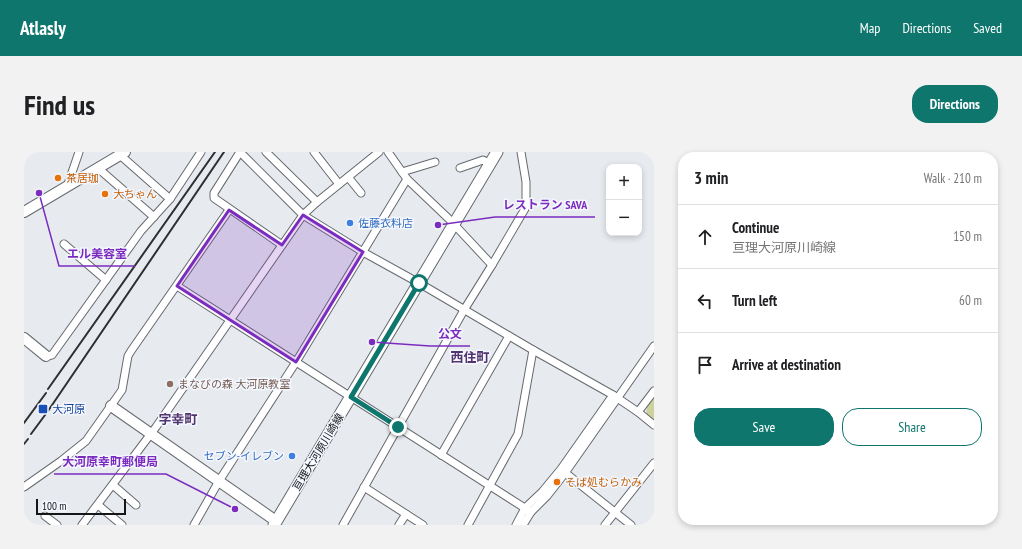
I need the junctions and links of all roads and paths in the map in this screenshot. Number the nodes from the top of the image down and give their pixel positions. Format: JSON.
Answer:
{"nodes":[{"id":1,"x":79,"y":152,"type":"edge"},
{"id":2,"x":201,"y":152,"type":"edge"},
{"id":3,"x":240,"y":152,"type":"edge"},
{"id":4,"x":266,"y":152,"type":"edge"},
{"id":5,"x":314,"y":152,"type":"edge"},
{"id":6,"x":379,"y":152,"type":"edge"},
{"id":7,"x":388,"y":152,"type":"edge"},
{"id":8,"x":497,"y":152,"type":"edge"},
{"id":9,"x":521,"y":152,"type":"edge"},
{"id":10,"x":122,"y":154,"type":"edge"},
{"id":11,"x":434,"y":162,"type":"dead end"},
{"id":12,"x":490,"y":164,"type":"junction"},
{"id":13,"x":99,"y":168,"type":"junction"},
{"id":14,"x":460,"y":168,"type":"dead end"},
{"id":15,"x":402,"y":172,"type":"junction"},
{"id":16,"x":348,"y":177,"type":"junction"},
{"id":17,"x":407,"y":179,"type":"junction"},
{"id":18,"x":339,"y":184,"type":"junction"},
{"id":19,"x":67,"y":187,"type":"junction"},
{"id":20,"x":361,"y":193,"type":"dead end"},
{"id":21,"x":170,"y":199,"type":"junction"},
{"id":22,"x":317,"y":202,"type":"junction"},
{"id":23,"x":229,"y":210,"type":"junction"},
{"id":24,"x":24,"y":212,"type":"edge"},
{"id":25,"x":303,"y":215,"type":"junction"},
{"id":26,"x":154,"y":217,"type":"junction"},
{"id":27,"x":454,"y":225,"type":"junction"},
{"id":28,"x":64,"y":244,"type":"dead end"},
{"id":29,"x":282,"y":245,"type":"junction"},
{"id":30,"x":363,"y":252,"type":"junction"},
{"id":31,"x":492,"y":265,"type":"junction"},
{"id":32,"x":106,"y":280,"type":"junction"},
{"id":33,"x":419,"y":283,"type":"junction"},
{"id":34,"x":177,"y":286,"type":"junction"},
{"id":35,"x":464,"y":310,"type":"junction"},
{"id":36,"x":230,"y":320,"type":"junction"},
{"id":37,"x":509,"y":336,"type":"junction"},
{"id":38,"x":24,"y":338,"type":"edge"},
{"id":39,"x":654,"y":346,"type":"edge"},
{"id":40,"x":533,"y":350,"type":"junction"},
{"id":41,"x":46,"y":356,"type":"joint"},
{"id":42,"x":296,"y":362,"type":"junction"},
{"id":43,"x":654,"y":391,"type":"edge"},
{"id":44,"x":351,"y":397,"type":"junction"},
{"id":45,"x":615,"y":397,"type":"junction"},
{"id":46,"x":111,"y":406,"type":"junction"},
{"id":47,"x":638,"y":412,"type":"junction"},
{"id":48,"x":654,"y":425,"type":"edge"},
{"id":49,"x":398,"y":427,"type":"junction"},
{"id":50,"x":151,"y":433,"type":"junction"},
{"id":51,"x":441,"y":455,"type":"junction"},
{"id":52,"x":654,"y":463,"type":"edge"},
{"id":53,"x":563,"y":471,"type":"junction"},
{"id":54,"x":220,"y":482,"type":"junction"},
{"id":55,"x":113,"y":485,"type":"junction"},
{"id":56,"x":24,"y":487,"type":"edge"},
{"id":57,"x":364,"y":487,"type":"junction"},
{"id":58,"x":490,"y":487,"type":"junction"},
{"id":59,"x":98,"y":505,"type":"junction"},
{"id":60,"x":136,"y":505,"type":"dead end"},
{"id":61,"x":528,"y":510,"type":"junction"},
{"id":62,"x":615,"y":512,"type":"junction"},
{"id":63,"x":406,"y":514,"type":"junction"},
{"id":64,"x":45,"y":516,"type":"dead end"},
{"id":65,"x":277,"y":524,"type":"edge"},
{"id":66,"x":57,"y":525,"type":"edge"},
{"id":67,"x":82,"y":525,"type":"edge"},
{"id":68,"x":122,"y":525,"type":"edge"},
{"id":69,"x":194,"y":525,"type":"edge"},
{"id":70,"x":343,"y":525,"type":"edge"},
{"id":71,"x":399,"y":525,"type":"edge"},
{"id":72,"x":423,"y":525,"type":"edge"},
{"id":73,"x":468,"y":525,"type":"edge"},
{"id":74,"x":516,"y":525,"type":"edge"},
{"id":75,"x":523,"y":525,"type":"edge"},
{"id":76,"x":605,"y":525,"type":"edge"},
{"id":77,"x":631,"y":525,"type":"edge"}],
"edges":[{"from":1,"to":19,"type":"street"},
{"from":2,"to":21,"type":"street"},
{"from":3,"to":23,"type":"street"},
{"from":3,"to":25,"type":"street"},
{"from":4,"to":22,"type":"street"},
{"from":5,"to":18,"type":"street"},
{"from":6,"to":16,"type":"street"},
{"from":7,"to":15,"type":"street"},
{"from":8,"to":12,"type":"main road","name":"亘理大河原川崎線"},
{"from":9,"to":31,"type":"street"},
{"from":10,"to":13,"type":"street"},
{"from":10,"to":21,"type":"street"},
{"from":11,"to":15,"type":"street"},
{"from":12,"to":14,"type":"street"},
{"from":12,"to":27,"type":"main road","name":"亘理大河原川崎線"},
{"from":13,"to":19,"type":"street"},
{"from":13,"to":26,"type":"street"},
{"from":15,"to":17,"type":"street"},
{"from":16,"to":18,"type":"street"},
{"from":16,"to":20,"type":"street"},
{"from":17,"to":27,"type":"street"},
{"from":17,"to":30,"type":"street"},
{"from":18,"to":22,"type":"street"},
{"from":19,"to":24,"type":"street"},
{"from":21,"to":26,"type":"street"},
{"from":22,"to":25,"type":"street"},
{"from":23,"to":29,"type":"street"},
{"from":23,"to":34,"type":"street"},
{"from":25,"to":29,"type":"street"},
{"from":25,"to":30,"type":"street"},
{"from":26,"to":32,"type":"street"},
{"from":27,"to":31,"type":"street"},
{"from":27,"to":33,"type":"main road","name":"亘理大河原川崎線"},
{"from":28,"to":32,"type":"street"},
{"from":29,"to":36,"type":"street"},
{"from":30,"to":33,"type":"street"},
{"from":30,"to":42,"type":"street"},
{"from":31,"to":35,"type":"street"},
{"from":32,"to":41,"type":"street"},
{"from":33,"to":35,"type":"street"},
{"from":33,"to":44,"type":"main road","name":"亘理大河原川崎線"},
{"from":34,"to":36,"type":"street"},
{"from":34,"to":46,"type":"street"},
{"from":35,"to":37,"type":"street"},
{"from":35,"to":49,"type":"street"},
{"from":36,"to":42,"type":"street"},
{"from":36,"to":50,"type":"street"},
{"from":37,"to":40,"type":"street"},
{"from":37,"to":51,"type":"street"},
{"from":38,"to":41,"type":"street"},
{"from":39,"to":45,"type":"street"},
{"from":40,"to":45,"type":"street"},
{"from":40,"to":58,"type":"street"},
{"from":42,"to":44,"type":"street"},
{"from":42,"to":54,"type":"street"},
{"from":43,"to":47,"type":"street"},
{"from":44,"to":49,"type":"street"},
{"from":44,"to":65,"type":"main road","name":"亘理大河原川崎線"},
{"from":45,"to":47,"type":"street"},
{"from":45,"to":53,"type":"street"},
{"from":46,"to":50,"type":"street"},
{"from":46,"to":56,"type":"street"},
{"from":47,"to":48,"type":"street"},
{"from":49,"to":51,"type":"street"},
{"from":49,"to":57,"type":"street"},
{"from":50,"to":54,"type":"street"},
{"from":50,"to":55,"type":"street"},
{"from":51,"to":58,"type":"street"},
{"from":52,"to":62,"type":"street"},
{"from":53,"to":61,"type":"street"},
{"from":53,"to":62,"type":"street"},
{"from":54,"to":65,"type":"street"},
{"from":54,"to":69,"type":"street"},
{"from":55,"to":59,"type":"street"},
{"from":55,"to":60,"type":"street"},
{"from":57,"to":63,"type":"street"},
{"from":57,"to":70,"type":"street"},
{"from":58,"to":61,"type":"street"},
{"from":58,"to":73,"type":"street"},
{"from":59,"to":67,"type":"street"},
{"from":59,"to":68,"type":"street"},
{"from":61,"to":74,"type":"street"},
{"from":61,"to":75,"type":"street"},
{"from":62,"to":76,"type":"street"},
{"from":62,"to":77,"type":"street"},
{"from":63,"to":71,"type":"street"},
{"from":63,"to":72,"type":"street"},
{"from":64,"to":66,"type":"street"}]}
